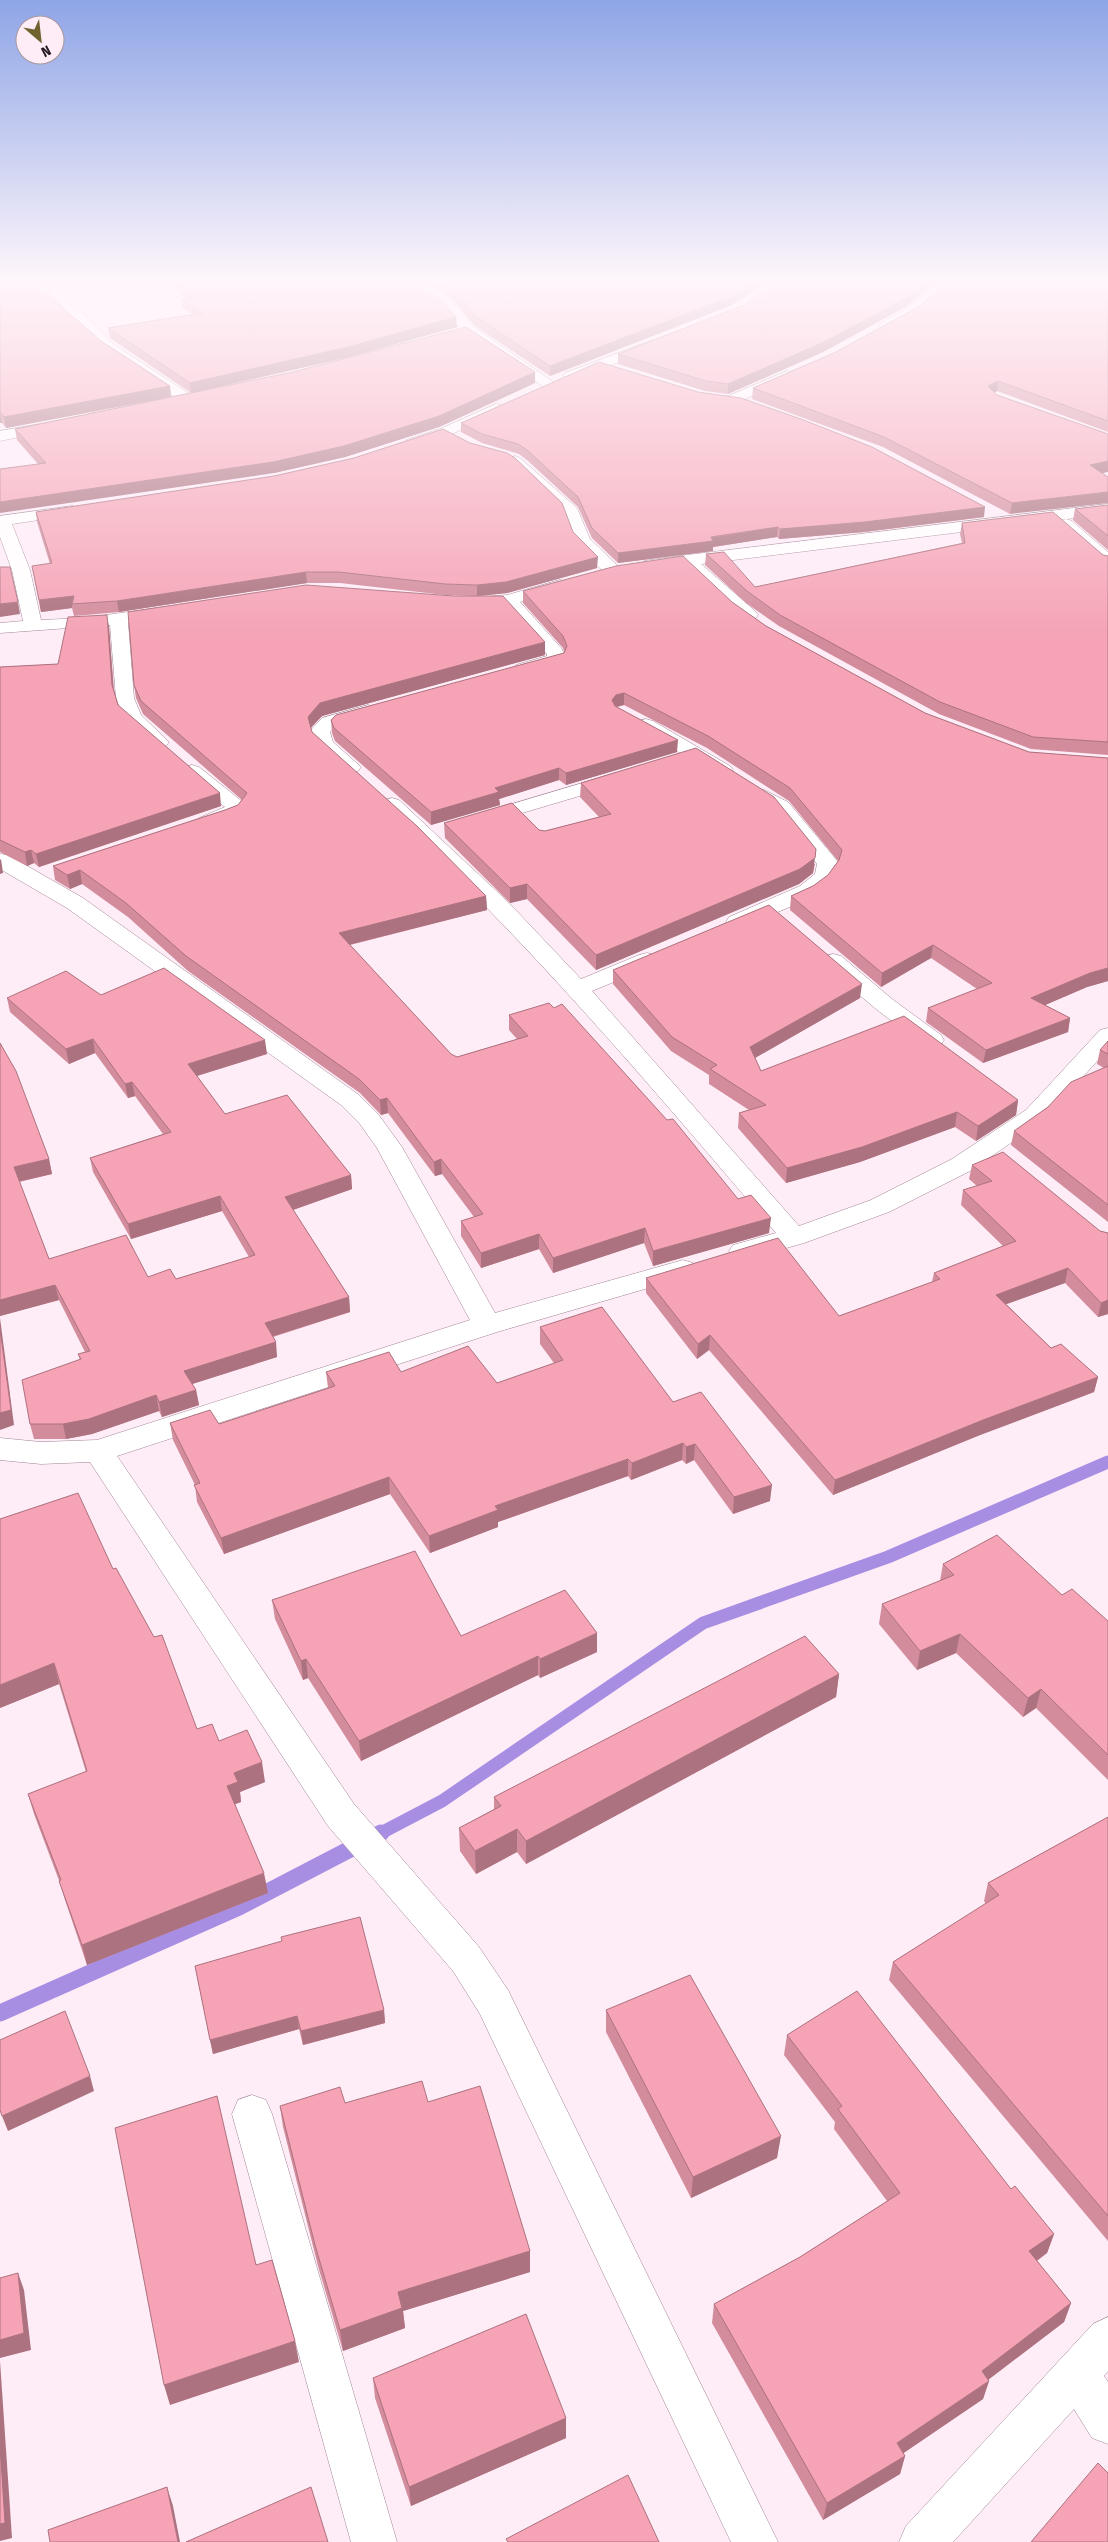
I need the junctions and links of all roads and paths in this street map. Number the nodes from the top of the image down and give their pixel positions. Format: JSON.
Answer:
{"nodes":[{"id":1,"x":186,"y":401,"type":"edge"},
{"id":2,"x":731,"y":401,"type":"edge"},
{"id":3,"x":170,"y":404,"type":"edge"},
{"id":4,"x":505,"y":404,"type":"edge"},
{"id":5,"x":752,"y":405,"type":"edge"},
{"id":6,"x":65,"y":424,"type":"edge"},
{"id":7,"x":445,"y":432,"type":"junction"},
{"id":8,"x":0,"y":436,"type":"edge"},
{"id":9,"x":460,"y":440,"type":"edge"},
{"id":10,"x":392,"y":448,"type":"edge"},
{"id":11,"x":496,"y":454,"type":"edge"},
{"id":12,"x":981,"y":507,"type":"edge"},
{"id":13,"x":89,"y":508,"type":"edge"},
{"id":14,"x":1108,"y":509,"type":"edge"},
{"id":15,"x":1055,"y":515,"type":"junction"},
{"id":16,"x":1,"y":521,"type":"edge"},
{"id":17,"x":1007,"y":521,"type":"junction"},
{"id":18,"x":687,"y":560,"type":"junction"},
{"id":19,"x":1108,"y":561,"type":"edge"},
{"id":20,"x":613,"y":571,"type":"junction"},
{"id":21,"x":594,"y":576,"type":"edge"},
{"id":22,"x":575,"y":581,"type":"edge"},
{"id":23,"x":508,"y":600,"type":"junction"},
{"id":24,"x":453,"y":602,"type":"edge"},
{"id":25,"x":185,"y":609,"type":"edge"},
{"id":26,"x":119,"y":619,"type":"junction"},
{"id":27,"x":33,"y":626,"type":"junction"},
{"id":28,"x":0,"y":628,"type":"edge"},
{"id":29,"x":766,"y":628,"type":"edge"},
{"id":30,"x":499,"y":676,"type":"edge"},
{"id":31,"x":389,"y":705,"type":"edge"},
{"id":32,"x":632,"y":717,"type":"edge"},
{"id":33,"x":699,"y":754,"type":"junction"},
{"id":34,"x":671,"y":763,"type":"edge"},
{"id":35,"x":633,"y":774,"type":"edge"},
{"id":36,"x":191,"y":827,"type":"edge"},
{"id":37,"x":446,"y":829,"type":"junction"},
{"id":38,"x":0,"y":860,"type":"edge"},
{"id":39,"x":62,"y":869,"type":"edge"},
{"id":40,"x":34,"y":878,"type":"junction"},
{"id":41,"x":716,"y":931,"type":"edge"},
{"id":42,"x":816,"y":946,"type":"edge"},
{"id":43,"x":670,"y":950,"type":"edge"},
{"id":44,"x":579,"y":988,"type":"junction"},
{"id":45,"x":1108,"y":1035,"type":"edge"},
{"id":46,"x":948,"y":1051,"type":"edge"},
{"id":47,"x":794,"y":1237,"type":"junction"},
{"id":48,"x":487,"y":1325,"type":"junction"},
{"id":49,"x":0,"y":1450,"type":"edge"},
{"id":50,"x":98,"y":1451,"type":"junction"},
{"id":51,"x":252,"y":2114,"type":"dead end"},
{"id":52,"x":1108,"y":2338,"type":"edge"},
{"id":53,"x":1076,"y":2373,"type":"junction"},
{"id":54,"x":1108,"y":2422,"type":"edge"},
{"id":55,"x":374,"y":2542,"type":"edge"},
{"id":56,"x":755,"y":2542,"type":"edge"},
{"id":57,"x":922,"y":2542,"type":"edge"}],
"edges":[{"from":1,"to":3,"type":"street"},
{"from":2,"to":5,"type":"street"},
{"from":4,"to":7,"type":"street"},
{"from":6,"to":8,"type":"street"},
{"from":7,"to":9,"type":"street"},
{"from":7,"to":10,"type":"street"},
{"from":11,"to":20,"type":"street"},
{"from":12,"to":17,"type":"street"},
{"from":13,"to":16,"type":"street"},
{"from":14,"to":15,"type":"street"},
{"from":15,"to":17,"type":"street"},
{"from":15,"to":19,"type":"street"},
{"from":16,"to":27,"type":"street"},
{"from":17,"to":18,"type":"street"},
{"from":18,"to":20,"type":"street"},
{"from":18,"to":29,"type":"street"},
{"from":20,"to":21,"type":"street"},
{"from":22,"to":23,"type":"street"},
{"from":23,"to":24,"type":"street"},
{"from":23,"to":30,"type":"street"},
{"from":25,"to":26,"type":"street"},
{"from":26,"to":27,"type":"street"},
{"from":26,"to":36,"type":"street"},
{"from":27,"to":28,"type":"street"},
{"from":31,"to":37,"type":"street"},
{"from":32,"to":33,"type":"street"},
{"from":33,"to":34,"type":"street"},
{"from":33,"to":41,"type":"street"},
{"from":35,"to":37,"type":"street"},
{"from":37,"to":44,"type":"street"},
{"from":38,"to":40,"type":"street"},
{"from":39,"to":40,"type":"street"},
{"from":40,"to":48,"type":"street"},
{"from":42,"to":46,"type":"street"},
{"from":43,"to":44,"type":"street"},
{"from":44,"to":47,"type":"street"},
{"from":45,"to":47,"type":"street"},
{"from":47,"to":48,"type":"street"},
{"from":48,"to":50,"type":"street"},
{"from":49,"to":50,"type":"street"},
{"from":50,"to":56,"type":"street"},
{"from":51,"to":55,"type":"street"},
{"from":52,"to":53,"type":"street"},
{"from":53,"to":54,"type":"street"},
{"from":53,"to":57,"type":"street"}]}
